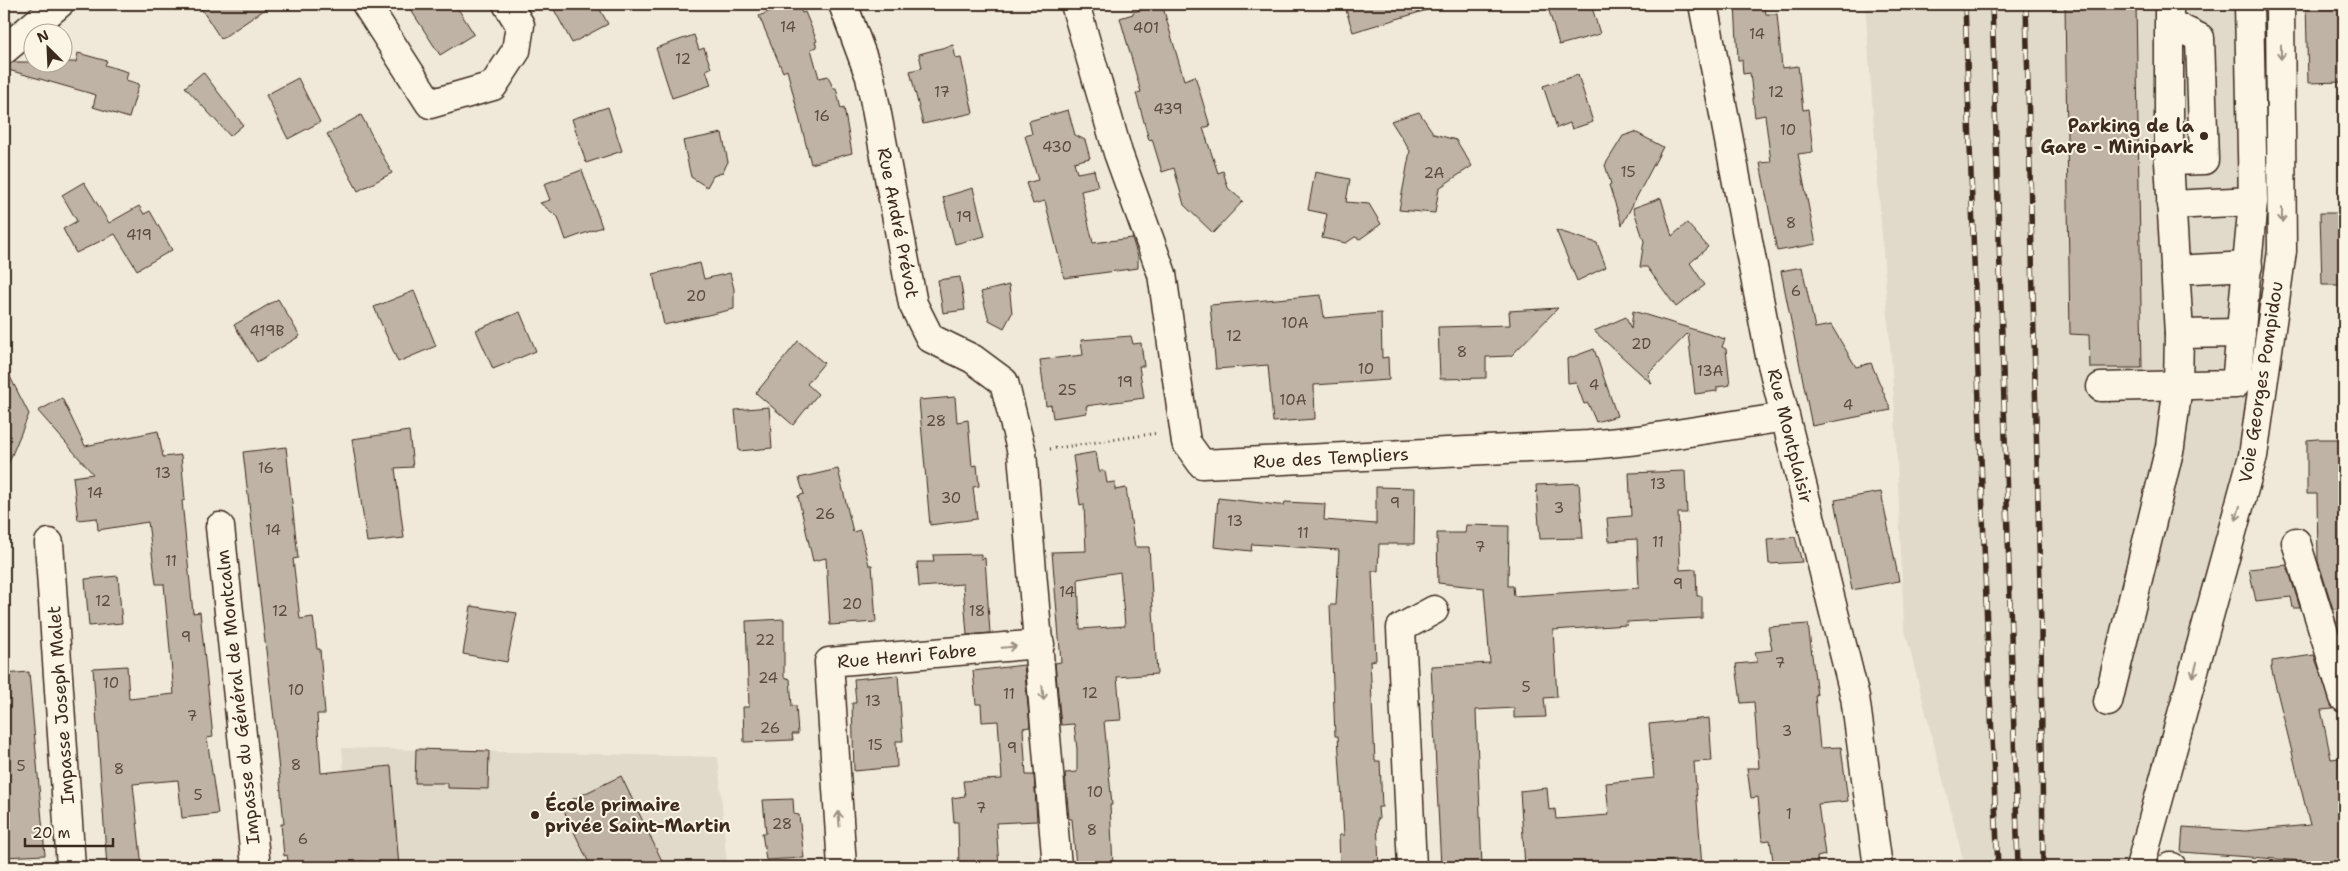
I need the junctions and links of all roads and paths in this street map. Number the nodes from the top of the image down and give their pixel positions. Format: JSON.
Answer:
{"nodes":[{"id":1,"x":59,"y":4,"type":"edge"},
{"id":2,"x":366,"y":4,"type":"edge"},
{"id":3,"x":507,"y":4,"type":"edge"},
{"id":4,"x":843,"y":4,"type":"edge"},
{"id":5,"x":1075,"y":4,"type":"edge"},
{"id":6,"x":1703,"y":4,"type":"edge"},
{"id":7,"x":2250,"y":4,"type":"edge"},
{"id":8,"x":2280,"y":4,"type":"edge"},
{"id":9,"x":2169,"y":13,"type":"edge"},
{"id":10,"x":4,"y":50,"type":"edge"},
{"id":11,"x":2253,"y":201,"type":"junction"},
{"id":12,"x":2171,"y":205,"type":"junction"},
{"id":13,"x":2248,"y":266,"type":"junction"},
{"id":14,"x":2175,"y":270,"type":"junction"},
{"id":15,"x":2241,"y":333,"type":"junction"},
{"id":16,"x":2179,"y":334,"type":"junction"},
{"id":17,"x":2178,"y":385,"type":"junction"},
{"id":18,"x":2101,"y":387,"type":"dead end"},
{"id":19,"x":1784,"y":417,"type":"junction"},
{"id":20,"x":1183,"y":429,"type":"junction"},
{"id":21,"x":1022,"y":453,"type":"junction"},
{"id":22,"x":220,"y":527,"type":"dead end"},
{"id":23,"x":2296,"y":542,"type":"dead end"},
{"id":24,"x":49,"y":543,"type":"dead end"},
{"id":25,"x":1434,"y":610,"type":"dead end"},
{"id":26,"x":1040,"y":644,"type":"junction"},
{"id":27,"x":2344,"y":698,"type":"edge"},
{"id":28,"x":2108,"y":702,"type":"dead end"},
{"id":29,"x":71,"y":867,"type":"edge"},
{"id":30,"x":256,"y":867,"type":"edge"},
{"id":31,"x":842,"y":867,"type":"edge"},
{"id":32,"x":1057,"y":867,"type":"edge"},
{"id":33,"x":1412,"y":867,"type":"edge"},
{"id":34,"x":1878,"y":867,"type":"edge"},
{"id":35,"x":2140,"y":867,"type":"edge"}],
"edges":[{"from":1,"to":10,"type":"street"},
{"from":2,"to":3,"type":"street"},
{"from":4,"to":21,"type":"street","name":"Rue André Prévot"},
{"from":5,"to":20,"type":"street","name":"Rue des Templiers"},
{"from":6,"to":19,"type":"street","name":"Rue Montplaisir"},
{"from":7,"to":11,"type":"street"},
{"from":8,"to":35,"type":"street","name":"Voie Georges Pompidou","one_way":true},
{"from":9,"to":12,"type":"street"},
{"from":11,"to":12,"type":"street"},
{"from":11,"to":13,"type":"street"},
{"from":12,"to":14,"type":"street"},
{"from":13,"to":14,"type":"street"},
{"from":13,"to":15,"type":"street"},
{"from":14,"to":16,"type":"street"},
{"from":15,"to":16,"type":"street"},
{"from":15,"to":17,"type":"street"},
{"from":16,"to":17,"type":"street"},
{"from":17,"to":18,"type":"street"},
{"from":17,"to":28,"type":"street"},
{"from":19,"to":20,"type":"street","name":"Rue des Templiers"},
{"from":19,"to":34,"type":"street","name":"Rue Montplaisir"},
{"from":20,"to":21,"type":"path"},
{"from":21,"to":26,"type":"street","name":"Rue André Prévot"},
{"from":22,"to":30,"type":"street","name":"Impasse du Général de Montcalm"},
{"from":23,"to":27,"type":"street"},
{"from":24,"to":29,"type":"street","name":"Impasse Joseph Malet"},
{"from":25,"to":33,"type":"street"},
{"from":31,"to":26,"type":"street","name":"Rue Henri Fabre","one_way":true},
{"from":26,"to":32,"type":"street","one_way":true}]}
